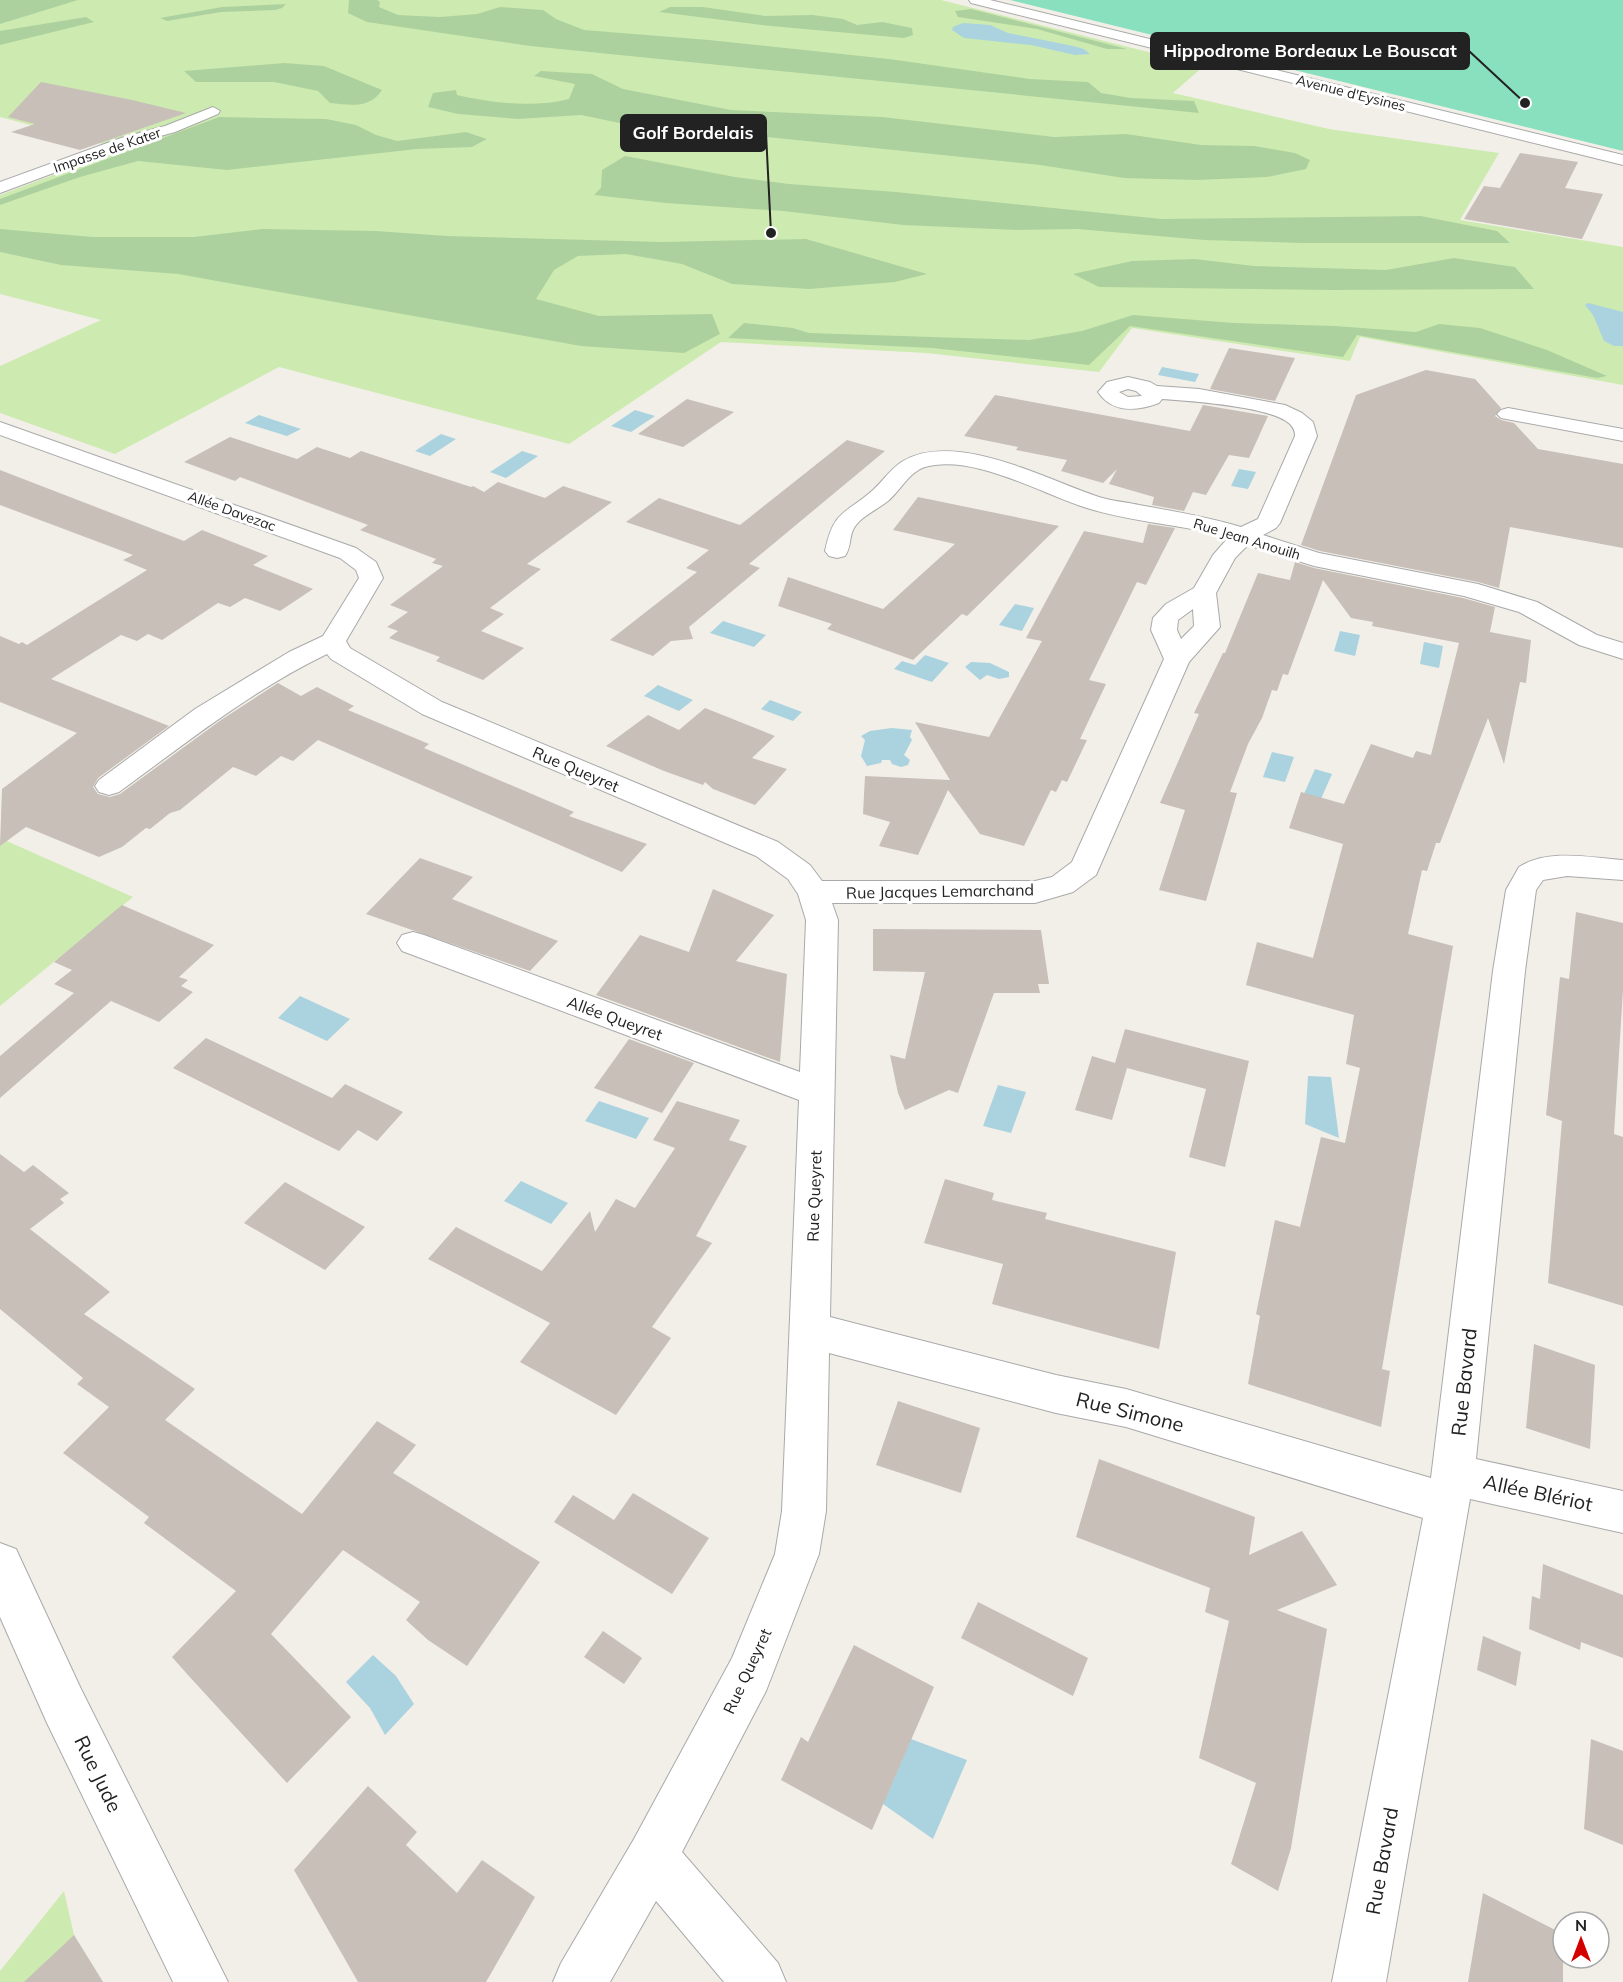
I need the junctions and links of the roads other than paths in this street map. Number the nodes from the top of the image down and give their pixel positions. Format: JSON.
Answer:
{"nodes":[{"id":1,"x":975,"y":0,"type":"edge"},
{"id":2,"x":213,"y":111,"type":"dead end"},
{"id":3,"x":1623,"y":160,"type":"edge"},
{"id":4,"x":0,"y":188,"type":"edge"},
{"id":5,"x":1152,"y":392,"type":"dead end"},
{"id":6,"x":1508,"y":414,"type":"dead end"},
{"id":7,"x":0,"y":428,"type":"edge"},
{"id":8,"x":1623,"y":435,"type":"edge"},
{"id":9,"x":1244,"y":536,"type":"junction"},
{"id":10,"x":837,"y":550,"type":"dead end"},
{"id":11,"x":1204,"y":593,"type":"junction"},
{"id":12,"x":337,"y":647,"type":"junction"},
{"id":13,"x":1623,"y":651,"type":"edge"},
{"id":14,"x":1177,"y":659,"type":"junction"},
{"id":15,"x":109,"y":786,"type":"dead end"},
{"id":16,"x":1623,"y":870,"type":"edge"},
{"id":17,"x":813,"y":892,"type":"junction"},
{"id":18,"x":413,"y":943,"type":"dead end"},
{"id":19,"x":818,"y":1093,"type":"junction"},
{"id":20,"x":810,"y":1330,"type":"junction"},
{"id":21,"x":1450,"y":1490,"type":"junction"},
{"id":22,"x":1623,"y":1512,"type":"edge"},
{"id":23,"x":0,"y":1565,"type":"edge"},
{"id":24,"x":652,"y":1857,"type":"junction"},
{"id":25,"x":201,"y":1982,"type":"edge"},
{"id":26,"x":580,"y":1982,"type":"edge"},
{"id":27,"x":759,"y":1982,"type":"edge"},
{"id":28,"x":1359,"y":1982,"type":"edge"}],
"edges":[{"from":1,"to":3,"type":"street","name":"Avenue d'Eysines"},
{"from":2,"to":4,"type":"street","name":"Impasse de Kater"},
{"from":5,"to":9,"type":"street"},
{"from":6,"to":8,"type":"street"},
{"from":7,"to":12,"type":"street","name":"Allée Davezac"},
{"from":9,"to":10,"type":"street","name":"Rue Jean Anouilh"},
{"from":9,"to":11,"type":"street"},
{"from":9,"to":13,"type":"street","name":"Rue Jean Anouilh"},
{"from":11,"to":14,"type":"street","name":"Rue Jacques Lemarchand"},
{"from":11,"to":14,"type":"street"},
{"from":12,"to":15,"type":"street"},
{"from":12,"to":17,"type":"street","name":"Rue Queyret"},
{"from":14,"to":17,"type":"street","name":"Rue Jacques Lemarchand"},
{"from":16,"to":21,"type":"street","name":"Rue Bavard"},
{"from":17,"to":19,"type":"street","name":"Rue Queyret"},
{"from":18,"to":19,"type":"street","name":"Allée Queyret"},
{"from":19,"to":20,"type":"street","name":"Rue Queyret"},
{"from":20,"to":21,"type":"street","name":"Rue Simone"},
{"from":20,"to":24,"type":"street","name":"Rue Queyret"},
{"from":21,"to":22,"type":"street","name":"Allée Blériot"},
{"from":21,"to":28,"type":"street","name":"Rue Bavard"},
{"from":23,"to":25,"type":"street","name":"Rue Jude"},
{"from":24,"to":26,"type":"street","name":"Rue Queyret"},
{"from":24,"to":27,"type":"street"}]}
